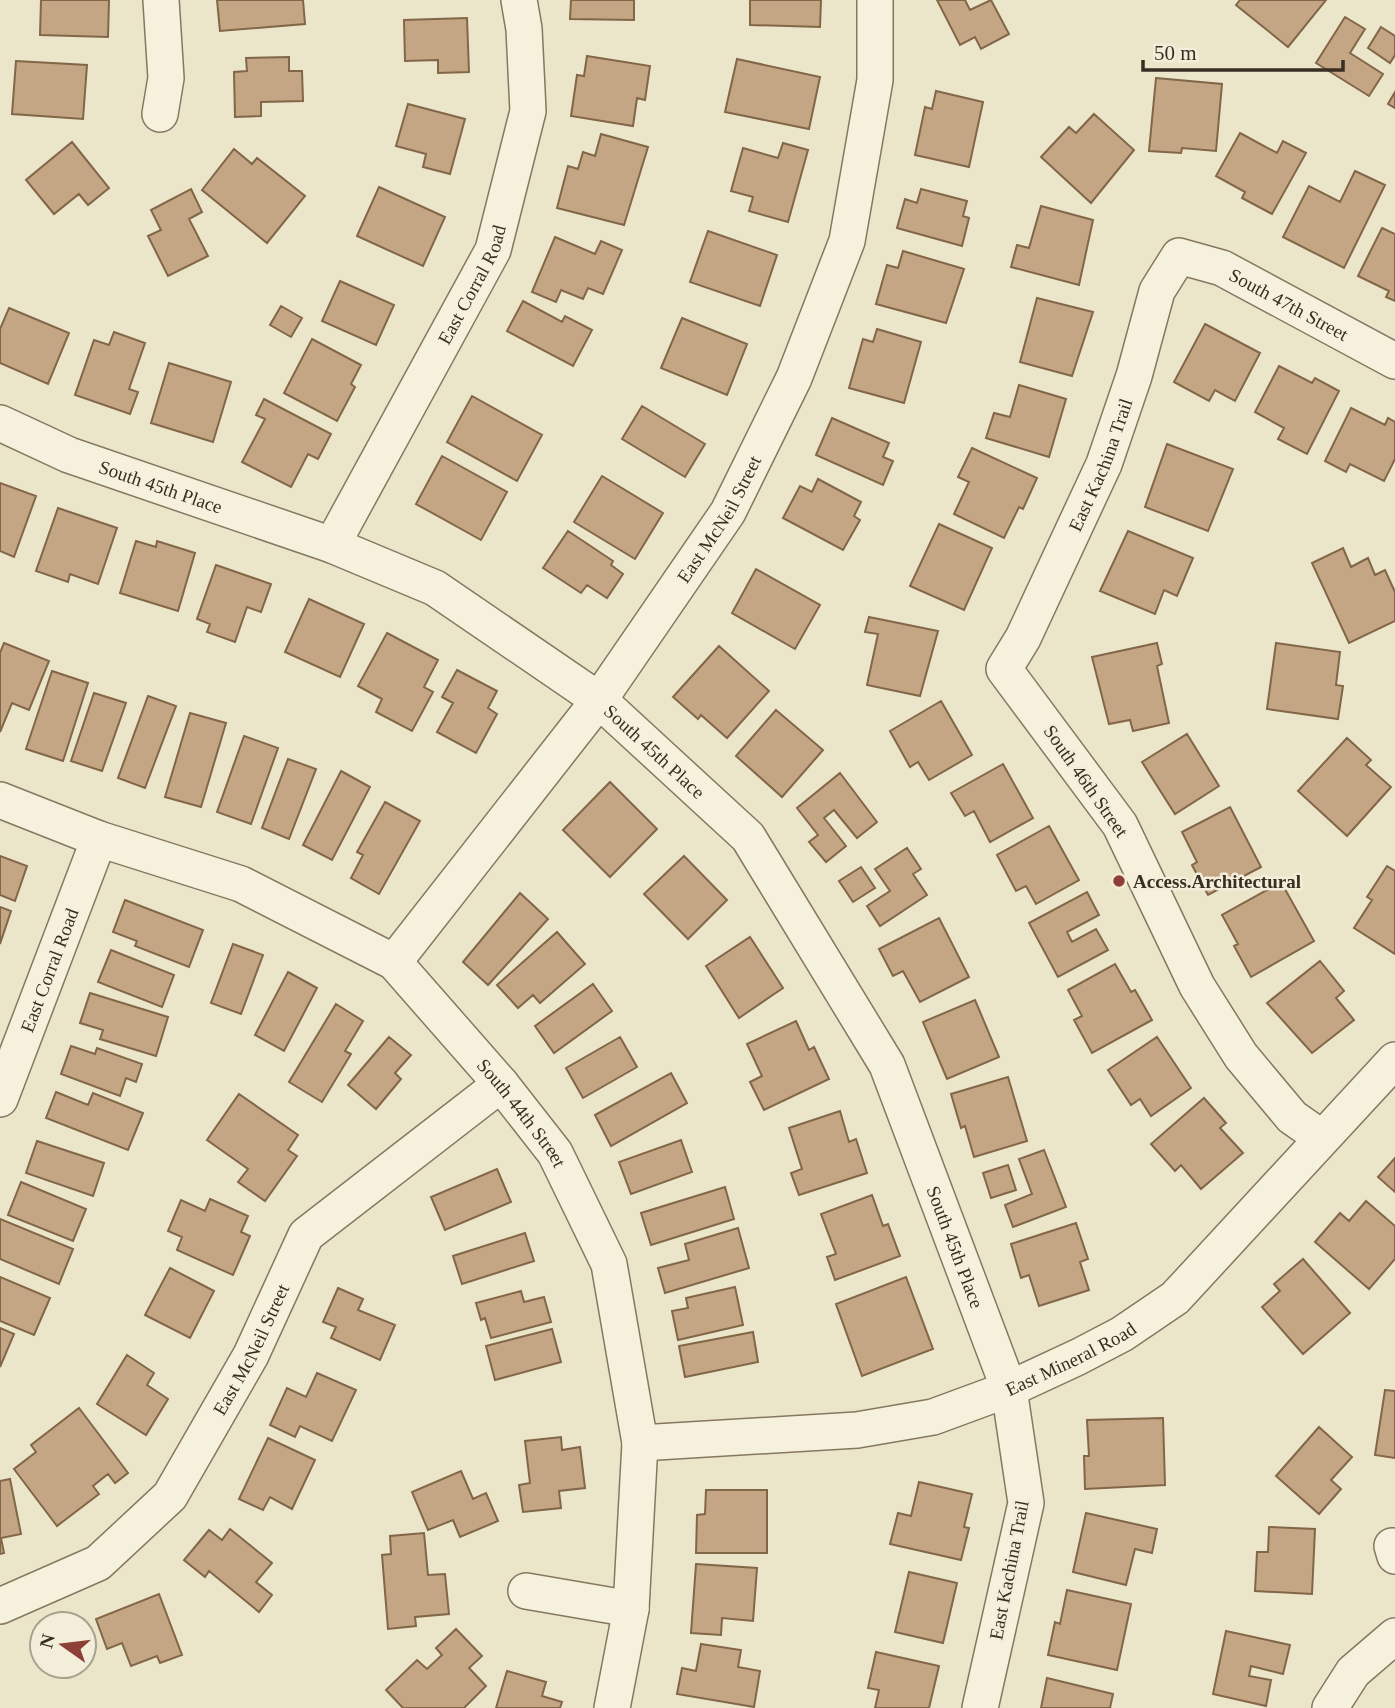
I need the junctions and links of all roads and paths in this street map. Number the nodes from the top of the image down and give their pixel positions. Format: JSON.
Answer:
{"nodes":[{"id":1,"x":161,"y":0,"type":"edge"},
{"id":2,"x":519,"y":0,"type":"edge"},
{"id":3,"x":875,"y":0,"type":"edge"},
{"id":4,"x":160,"y":114,"type":"dead end"},
{"id":5,"x":1179,"y":256,"type":"joint"},
{"id":6,"x":1395,"y":361,"type":"edge"},
{"id":7,"x":0,"y":423,"type":"edge"},
{"id":8,"x":332,"y":545,"type":"junction"},
{"id":9,"x":1004,"y":669,"type":"joint"},
{"id":10,"x":599,"y":700,"type":"junction"},
{"id":11,"x":0,"y":800,"type":"edge"},
{"id":12,"x":99,"y":839,"type":"junction"},
{"id":13,"x":394,"y":962,"type":"junction"},
{"id":14,"x":1395,"y":1060,"type":"edge"},
{"id":15,"x":501,"y":1084,"type":"junction"},
{"id":16,"x":0,"y":1099,"type":"edge"},
{"id":17,"x":1322,"y":1138,"type":"junction"},
{"id":18,"x":1009,"y":1389,"type":"junction"},
{"id":19,"x":640,"y":1443,"type":"junction"},
{"id":20,"x":526,"y":1591,"type":"dead end"},
{"id":21,"x":0,"y":1606,"type":"edge"},
{"id":22,"x":631,"y":1609,"type":"junction"},
{"id":23,"x":1395,"y":1636,"type":"edge"},
{"id":24,"x":612,"y":1708,"type":"edge"},
{"id":25,"x":980,"y":1708,"type":"edge"},
{"id":26,"x":1330,"y":1708,"type":"edge"}],
"edges":[{"from":1,"to":4,"type":"street"},
{"from":2,"to":8,"type":"street","name":"East Corral Road"},
{"from":3,"to":10,"type":"street","name":"East McNeil Street"},
{"from":5,"to":6,"type":"street","name":"South 47th Street"},
{"from":5,"to":9,"type":"street","name":"East Kachina Trail"},
{"from":7,"to":8,"type":"street","name":"South 45th Place"},
{"from":8,"to":10,"type":"street","name":"South 45th Place"},
{"from":9,"to":17,"type":"street","name":"South 46th Street"},
{"from":10,"to":13,"type":"street","name":"East McNeil Street"},
{"from":10,"to":18,"type":"street","name":"South 45th Place"},
{"from":11,"to":12,"type":"street","name":"South 44th Street"},
{"from":12,"to":13,"type":"street","name":"South 44th Street"},
{"from":12,"to":16,"type":"street","name":"East Corral Road"},
{"from":13,"to":15,"type":"street","name":"South 44th Street"},
{"from":14,"to":17,"type":"street","name":"East Mineral Road"},
{"from":15,"to":19,"type":"street","name":"South 44th Street"},
{"from":15,"to":21,"type":"street","name":"East McNeil Street"},
{"from":17,"to":18,"type":"street","name":"East Mineral Road"},
{"from":18,"to":19,"type":"street","name":"East Mineral Road"},
{"from":18,"to":25,"type":"street","name":"East Kachina Trail"},
{"from":19,"to":22,"type":"street","name":"South 44th Street"},
{"from":20,"to":22,"type":"street"},
{"from":22,"to":24,"type":"street","name":"South 44th Street"},
{"from":23,"to":26,"type":"street"}]}
